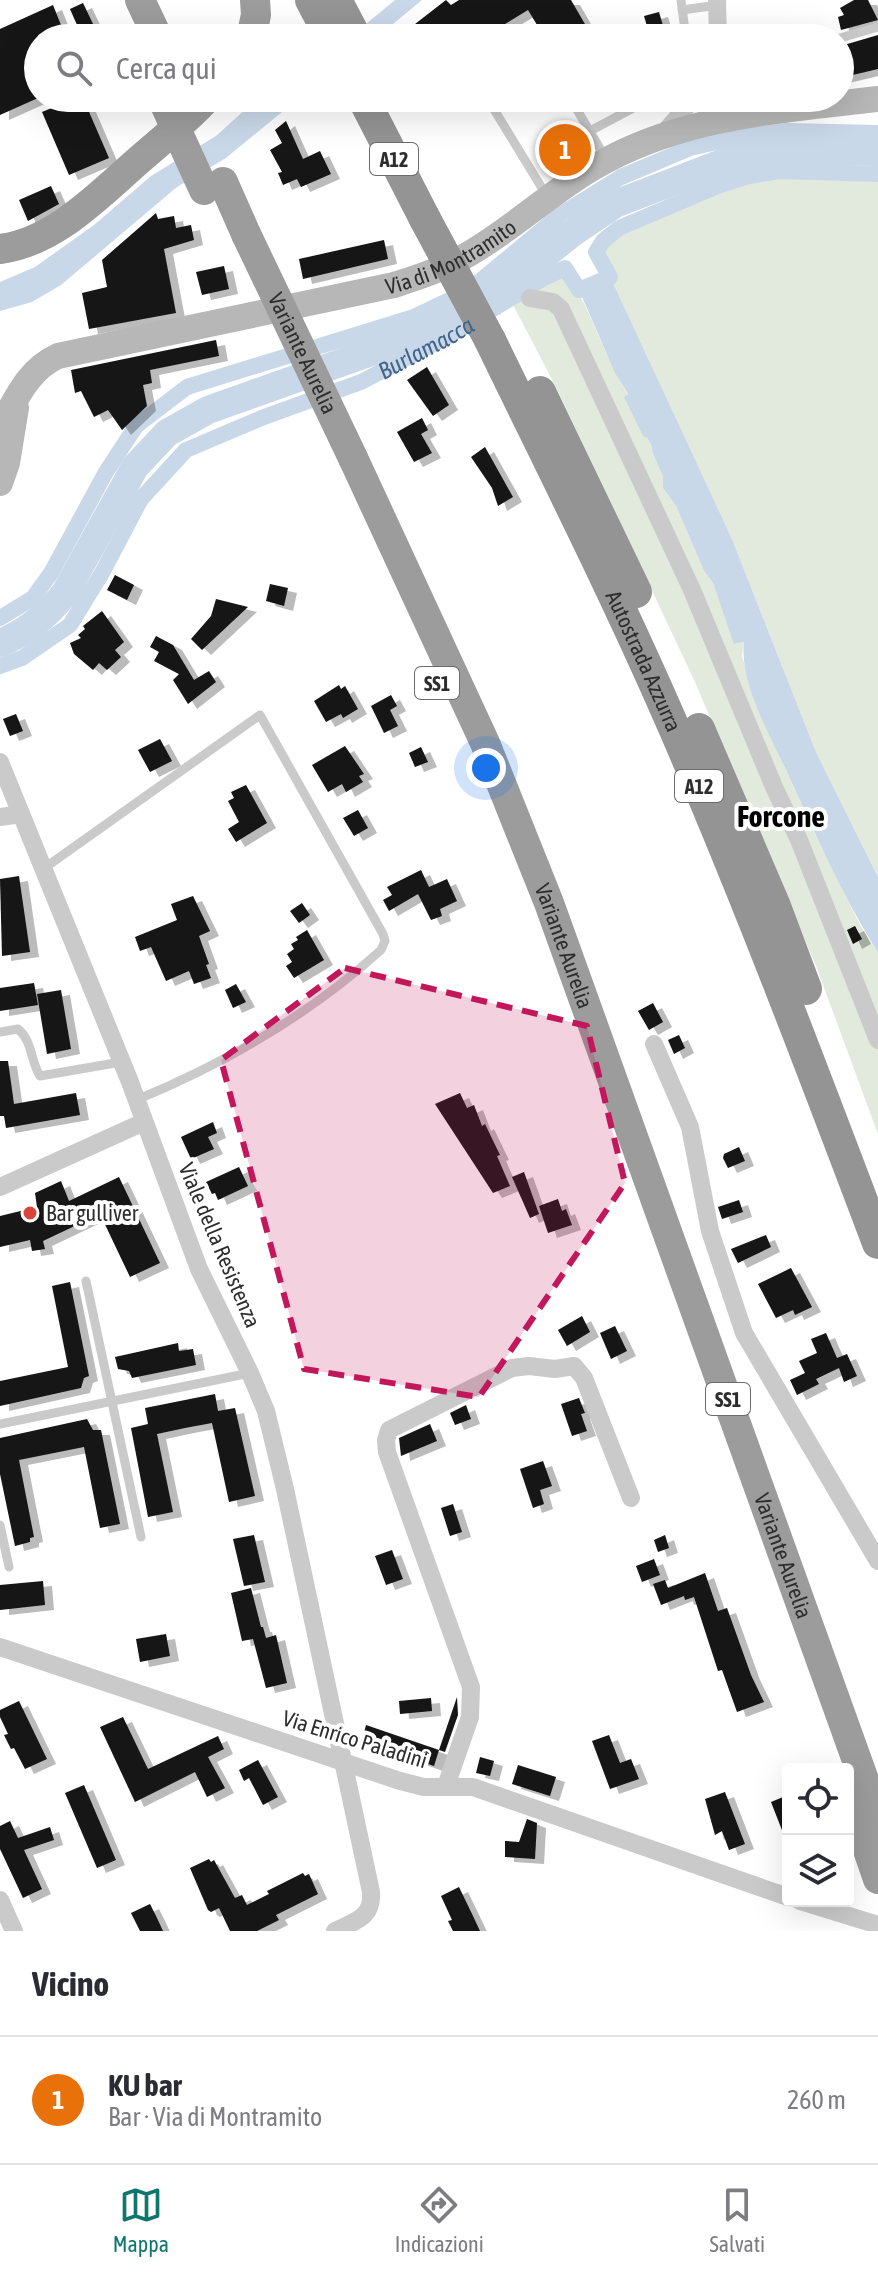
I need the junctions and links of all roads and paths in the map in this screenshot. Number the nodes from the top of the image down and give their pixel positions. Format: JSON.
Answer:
{"nodes":[{"id":1,"x":118,"y":0,"type":"edge"},
{"id":2,"x":140,"y":0,"type":"edge"},
{"id":3,"x":255,"y":0,"type":"edge"},
{"id":4,"x":319,"y":1,"type":"edge"},
{"id":5,"x":717,"y":3,"type":"edge"},
{"id":6,"x":681,"y":5,"type":"edge"},
{"id":7,"x":129,"y":24,"type":"edge"},
{"id":8,"x":151,"y":24,"type":"edge"},
{"id":9,"x":254,"y":24,"type":"edge"},
{"id":10,"x":326,"y":24,"type":"edge"},
{"id":11,"x":342,"y":24,"type":"edge"},
{"id":12,"x":719,"y":24,"type":"edge"},
{"id":13,"x":878,"y":27,"type":"edge"},
{"id":14,"x":854,"y":34,"type":"edge"},
{"id":15,"x":878,"y":99,"type":"edge"},
{"id":16,"x":854,"y":100,"type":"edge"},
{"id":17,"x":170,"y":112,"type":"edge"},
{"id":18,"x":190,"y":112,"type":"edge"},
{"id":19,"x":191,"y":112,"type":"edge"},
{"id":20,"x":372,"y":112,"type":"edge"},
{"id":21,"x":394,"y":112,"type":"edge"},
{"id":22,"x":496,"y":112,"type":"edge"},
{"id":23,"x":578,"y":112,"type":"edge"},
{"id":24,"x":626,"y":112,"type":"edge"},
{"id":25,"x":682,"y":112,"type":"edge"},
{"id":26,"x":750,"y":112,"type":"edge"},
{"id":27,"x":590,"y":131,"type":"junction"},
{"id":28,"x":663,"y":134,"type":"junction"},
{"id":29,"x":607,"y":160,"type":"junction"},
{"id":30,"x":214,"y":186,"type":"junction"},
{"id":31,"x":548,"y":198,"type":"junction"},
{"id":32,"x":435,"y":215,"type":"junction"},
{"id":33,"x":0,"y":249,"type":"edge"},
{"id":34,"x":530,"y":298,"type":"dead end"},
{"id":35,"x":499,"y":334,"type":"junction"},
{"id":36,"x":18,"y":395,"type":"junction"},
{"id":37,"x":0,"y":427,"type":"edge"},
{"id":38,"x":0,"y":483,"type":"edge"},
{"id":39,"x":0,"y":762,"type":"edge"},
{"id":40,"x":21,"y":814,"type":"junction"},
{"id":41,"x":0,"y":817,"type":"edge"},
{"id":42,"x":43,"y":869,"type":"junction"},
{"id":43,"x":567,"y":981,"type":"junction"},
{"id":44,"x":0,"y":1032,"type":"edge"},
{"id":45,"x":878,"y":1040,"type":"edge"},
{"id":46,"x":654,"y":1044,"type":"dead end"},
{"id":47,"x":121,"y":1062,"type":"junction"},
{"id":48,"x":136,"y":1100,"type":"junction"},
{"id":49,"x":144,"y":1122,"type":"junction"},
{"id":50,"x":878,"y":1183,"type":"edge"},
{"id":51,"x":0,"y":1187,"type":"edge"},
{"id":52,"x":878,"y":1243,"type":"edge"},
{"id":53,"x":86,"y":1281,"type":"dead end"},
{"id":54,"x":250,"y":1373,"type":"junction"},
{"id":55,"x":112,"y":1401,"type":"junction"},
{"id":56,"x":0,"y":1424,"type":"edge"},
{"id":57,"x":631,"y":1498,"type":"dead end"},
{"id":58,"x":0,"y":1525,"type":"edge"},
{"id":59,"x":141,"y":1537,"type":"dead end"},
{"id":60,"x":878,"y":1561,"type":"edge"},
{"id":61,"x":9,"y":1567,"type":"dead end"},
{"id":62,"x":0,"y":1647,"type":"edge"},
{"id":63,"x":344,"y":1762,"type":"junction"},
{"id":64,"x":838,"y":1763,"type":"edge"},
{"id":65,"x":446,"y":1786,"type":"junction"},
{"id":66,"x":854,"y":1810,"type":"edge"},
{"id":67,"x":878,"y":1819,"type":"edge"},
{"id":68,"x":878,"y":1879,"type":"edge"},
{"id":69,"x":782,"y":1895,"type":"edge"},
{"id":70,"x":0,"y":1900,"type":"edge"},
{"id":71,"x":820,"y":1907,"type":"edge"},
{"id":72,"x":878,"y":1925,"type":"edge"},
{"id":73,"x":342,"y":1928,"type":"edge"},
{"id":74,"x":14,"y":1931,"type":"edge"}],
"edges":[{"from":1,"to":7,"type":"highway"},
{"from":2,"to":8,"type":"highway"},
{"from":3,"to":9,"type":"highway"},
{"from":4,"to":10,"type":"highway"},
{"from":4,"to":11,"type":"highway"},
{"from":5,"to":6,"type":"lane"},
{"from":5,"to":12,"type":"street"},
{"from":13,"to":14,"type":"lane"},
{"from":15,"to":16,"type":"main road","name":"Via di Montramito"},
{"from":17,"to":30,"type":"highway","name":"Variante Aurelia","number":"SS1","bridge":true},
{"from":18,"to":30,"type":"highway","name":"Variante Aurelia","number":"SS1"},
{"from":19,"to":33,"type":"highway"},
{"from":20,"to":32,"type":"highway","name":"Autostrada Azzurra","number":"A12"},
{"from":21,"to":32,"type":"highway","name":"Autostrada Azzurra","number":"A12"},
{"from":22,"to":31,"type":"lane"},
{"from":23,"to":27,"type":"lane"},
{"from":24,"to":27,"type":"lane"},
{"from":25,"to":28,"type":"street"},
{"from":26,"to":28,"type":"main road","name":"Via di Montramito"},
{"from":27,"to":29,"type":"lane"},
{"from":28,"to":29,"type":"main road","name":"Via di Montramito"},
{"from":29,"to":31,"type":"main road","name":"Via di Montramito"},
{"from":30,"to":43,"type":"highway","name":"Variante Aurelia","number":"SS1","bridge":true},
{"from":31,"to":36,"type":"main road","name":"Via di Montramito"},
{"from":32,"to":35,"type":"highway","name":"Autostrada Azzurra","number":"A12","bridge":true},
{"from":34,"to":45,"type":"street"},
{"from":35,"to":50,"type":"highway","name":"Autostrada Azzurra","number":"A12"},
{"from":35,"to":52,"type":"highway","name":"Autostrada Azzurra","number":"A12"},
{"from":36,"to":37,"type":"main road","name":"Via di Montramito"},
{"from":36,"to":38,"type":"main road"},
{"from":39,"to":40,"type":"street","name":"Viale della Resistenza"},
{"from":40,"to":41,"type":"street"},
{"from":40,"to":42,"type":"street","name":"Viale della Resistenza"},
{"from":42,"to":47,"type":"street","name":"Viale della Resistenza"},
{"from":42,"to":48,"type":"lane"},
{"from":43,"to":64,"type":"highway","name":"Variante Aurelia","number":"SS1"},
{"from":43,"to":67,"type":"highway","name":"Variante Aurelia","number":"SS1"},
{"from":44,"to":47,"type":"lane"},
{"from":46,"to":60,"type":"street"},
{"from":47,"to":48,"type":"street","name":"Viale della Resistenza"},
{"from":48,"to":49,"type":"street","name":"Viale della Resistenza"},
{"from":49,"to":51,"type":"street"},
{"from":49,"to":54,"type":"street","name":"Viale della Resistenza"},
{"from":53,"to":55,"type":"lane"},
{"from":54,"to":55,"type":"lane"},
{"from":54,"to":63,"type":"street","name":"Viale della Resistenza"},
{"from":55,"to":56,"type":"lane"},
{"from":55,"to":59,"type":"lane"},
{"from":57,"to":65,"type":"street"},
{"from":58,"to":61,"type":"lane"},
{"from":62,"to":63,"type":"street","name":"Via Enrico Paladini"},
{"from":63,"to":65,"type":"street","name":"Via Enrico Paladini"},
{"from":63,"to":73,"type":"street"},
{"from":65,"to":69,"type":"street","name":"Via Enrico Paladini"},
{"from":66,"to":68,"type":"highway"},
{"from":70,"to":74,"type":"street"},
{"from":71,"to":72,"type":"street"}]}
